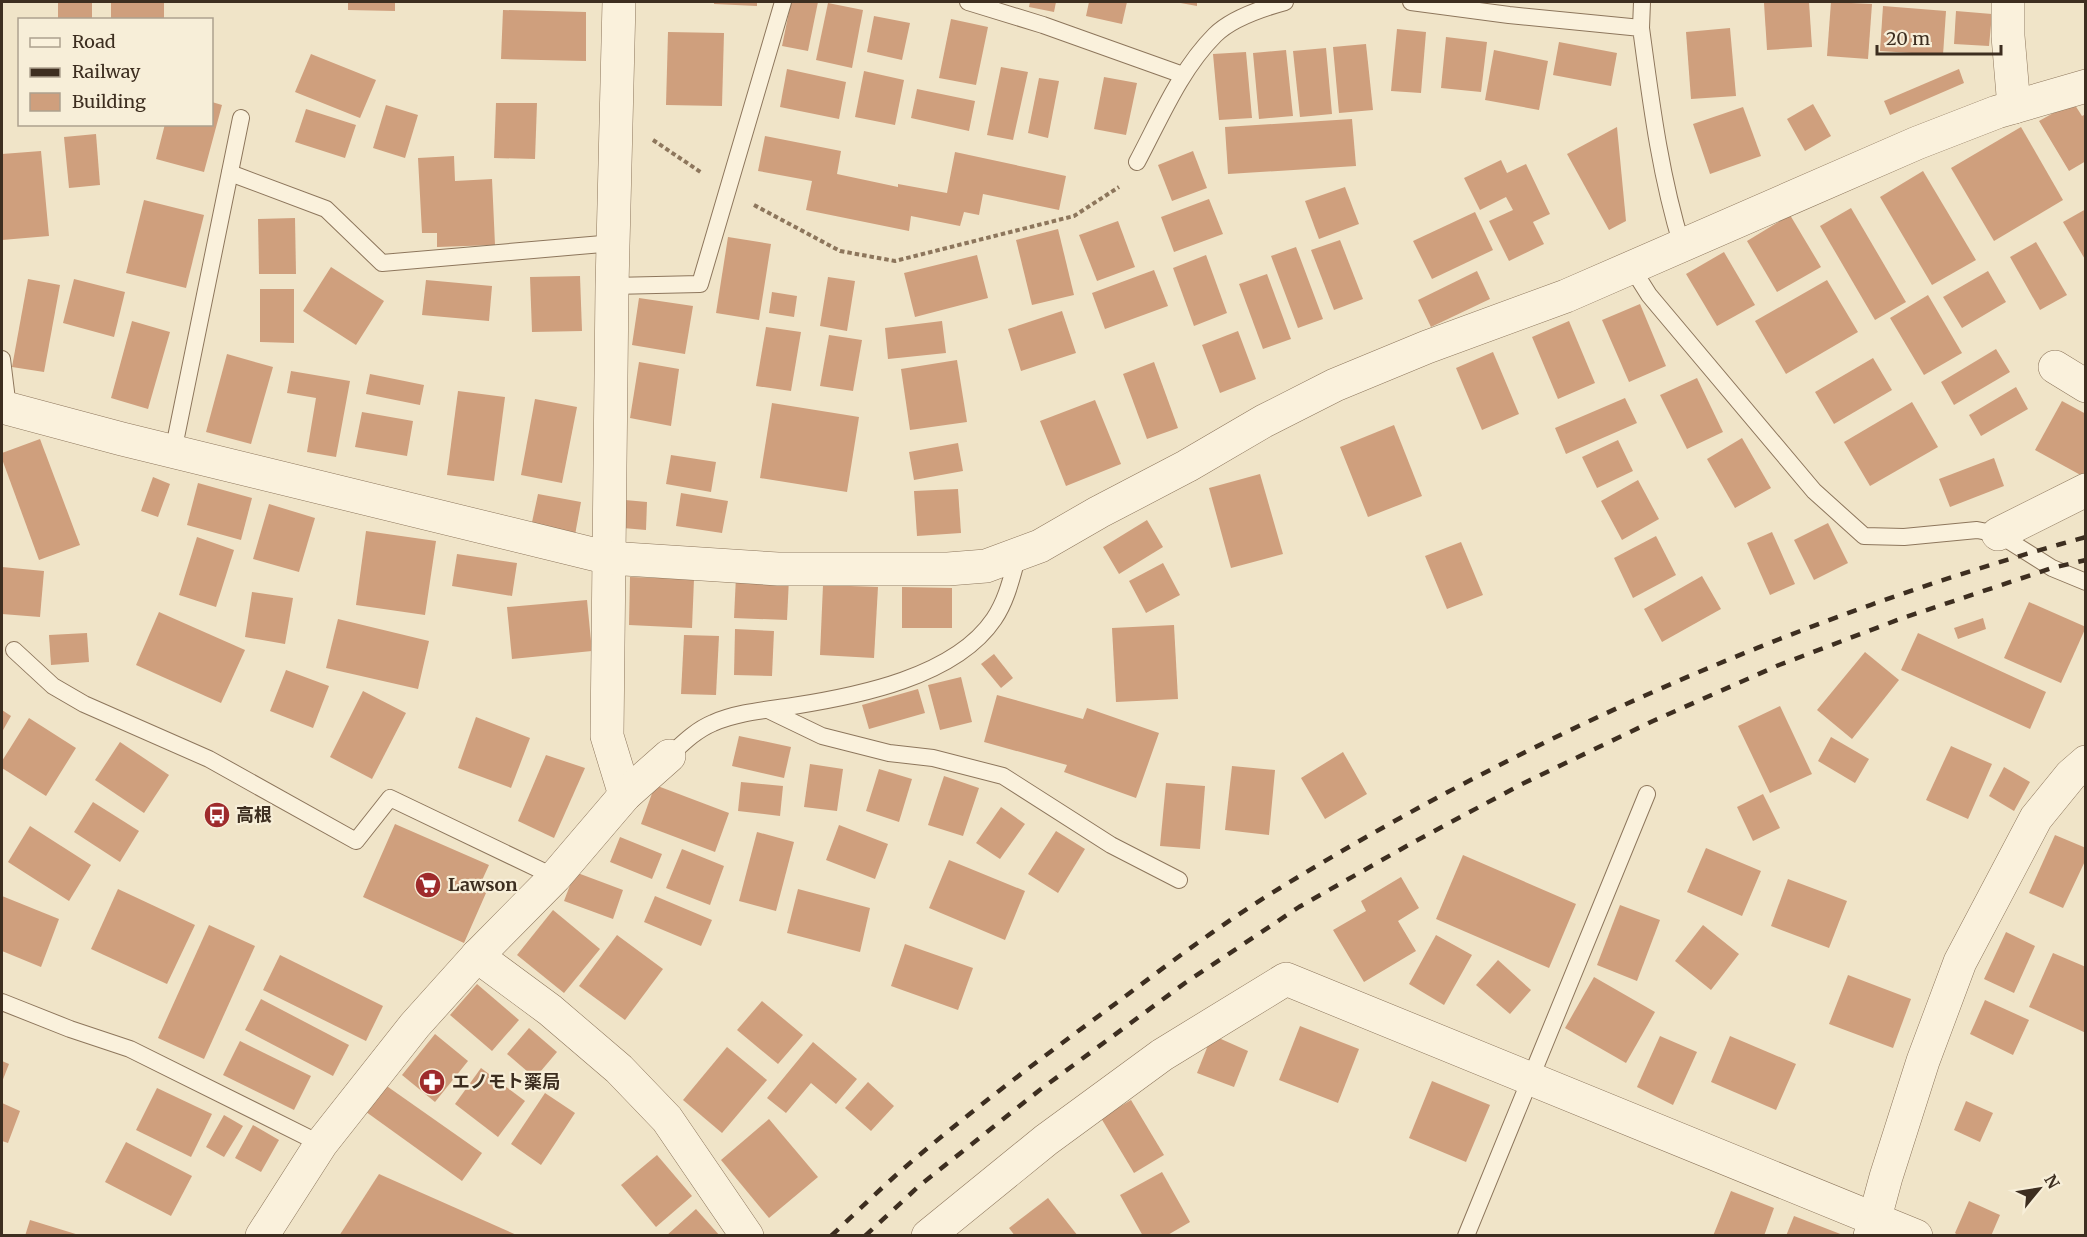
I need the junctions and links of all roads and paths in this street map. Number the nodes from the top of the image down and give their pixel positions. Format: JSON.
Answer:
{"nodes":[{"id":1,"x":619,"y":2,"type":"edge"},
{"id":2,"x":783,"y":2,"type":"edge"},
{"id":3,"x":968,"y":2,"type":"edge"},
{"id":4,"x":1285,"y":2,"type":"edge"},
{"id":5,"x":1411,"y":2,"type":"edge"},
{"id":6,"x":1642,"y":2,"type":"edge"},
{"id":7,"x":2008,"y":2,"type":"edge"},
{"id":8,"x":1641,"y":28,"type":"junction"},
{"id":9,"x":1183,"y":75,"type":"junction"},
{"id":10,"x":2085,"y":86,"type":"edge"},
{"id":11,"x":2014,"y":107,"type":"junction"},
{"id":12,"x":616,"y":114,"type":"junction"},
{"id":13,"x":241,"y":118,"type":"dead end"},
{"id":14,"x":1137,"y":162,"type":"joint"},
{"id":15,"x":230,"y":173,"type":"junction"},
{"id":16,"x":728,"y":190,"type":"junction"},
{"id":17,"x":614,"y":243,"type":"junction"},
{"id":18,"x":1682,"y":246,"type":"junction"},
{"id":19,"x":1632,"y":268,"type":"junction"},
{"id":20,"x":612,"y":286,"type":"junction"},
{"id":21,"x":2,"y":359,"type":"edge"},
{"id":22,"x":2055,"y":367,"type":"dead end"},
{"id":23,"x":2085,"y":386,"type":"edge"},
{"id":24,"x":5,"y":408,"type":"edge"},
{"id":25,"x":173,"y":452,"type":"junction"},
{"id":26,"x":2085,"y":490,"type":"edge"},
{"id":27,"x":1998,"y":534,"type":"junction"},
{"id":28,"x":1018,"y":555,"type":"junction"},
{"id":29,"x":609,"y":558,"type":"junction"},
{"id":30,"x":2085,"y":582,"type":"edge"},
{"id":31,"x":14,"y":650,"type":"dead end"},
{"id":32,"x":768,"y":710,"type":"junction"},
{"id":33,"x":669,"y":756,"type":"joint"},
{"id":34,"x":2085,"y":762,"type":"edge"},
{"id":35,"x":1647,"y":794,"type":"dead end"},
{"id":36,"x":625,"y":795,"type":"junction"},
{"id":37,"x":555,"y":878,"type":"junction"},
{"id":38,"x":1179,"y":880,"type":"dead end"},
{"id":39,"x":477,"y":956,"type":"junction"},
{"id":40,"x":2,"y":1002,"type":"edge"},
{"id":41,"x":1530,"y":1078,"type":"junction"},
{"id":42,"x":321,"y":1144,"type":"junction"},
{"id":43,"x":1872,"y":1227,"type":"edge"},
{"id":44,"x":262,"y":1236,"type":"edge"},
{"id":45,"x":747,"y":1236,"type":"edge"},
{"id":46,"x":928,"y":1236,"type":"edge"},
{"id":47,"x":1466,"y":1236,"type":"edge"},
{"id":48,"x":1916,"y":1236,"type":"edge"}],
"edges":[{"from":1,"to":12,"type":"street"},
{"from":2,"to":16,"type":"lane"},
{"from":3,"to":9,"type":"lane"},
{"from":4,"to":9,"type":"lane"},
{"from":5,"to":8,"type":"lane"},
{"from":6,"to":8,"type":"lane"},
{"from":7,"to":11,"type":"street"},
{"from":8,"to":18,"type":"lane"},
{"from":9,"to":14,"type":"lane"},
{"from":10,"to":11,"type":"street"},
{"from":11,"to":18,"type":"street"},
{"from":12,"to":16,"type":"path"},
{"from":12,"to":17,"type":"street"},
{"from":13,"to":15,"type":"lane"},
{"from":14,"to":16,"type":"path"},
{"from":15,"to":17,"type":"lane"},
{"from":15,"to":25,"type":"lane"},
{"from":16,"to":20,"type":"lane"},
{"from":17,"to":20,"type":"street"},
{"from":18,"to":19,"type":"street"},
{"from":19,"to":27,"type":"lane"},
{"from":19,"to":28,"type":"street"},
{"from":20,"to":29,"type":"street"},
{"from":21,"to":24,"type":"lane"},
{"from":22,"to":23,"type":"street"},
{"from":24,"to":25,"type":"street"},
{"from":25,"to":29,"type":"street"},
{"from":26,"to":27,"type":"street"},
{"from":27,"to":30,"type":"lane"},
{"from":28,"to":29,"type":"street"},
{"from":28,"to":32,"type":"lane"},
{"from":29,"to":36,"type":"street"},
{"from":31,"to":37,"type":"lane"},
{"from":32,"to":33,"type":"lane"},
{"from":32,"to":38,"type":"lane"},
{"from":33,"to":36,"type":"street"},
{"from":34,"to":43,"type":"street"},
{"from":35,"to":41,"type":"lane"},
{"from":36,"to":37,"type":"street"},
{"from":37,"to":39,"type":"street"},
{"from":39,"to":42,"type":"street"},
{"from":39,"to":45,"type":"street"},
{"from":40,"to":42,"type":"lane"},
{"from":41,"to":43,"type":"street"},
{"from":41,"to":46,"type":"street"},
{"from":41,"to":47,"type":"lane"},
{"from":42,"to":44,"type":"street"},
{"from":43,"to":48,"type":"street"}]}
